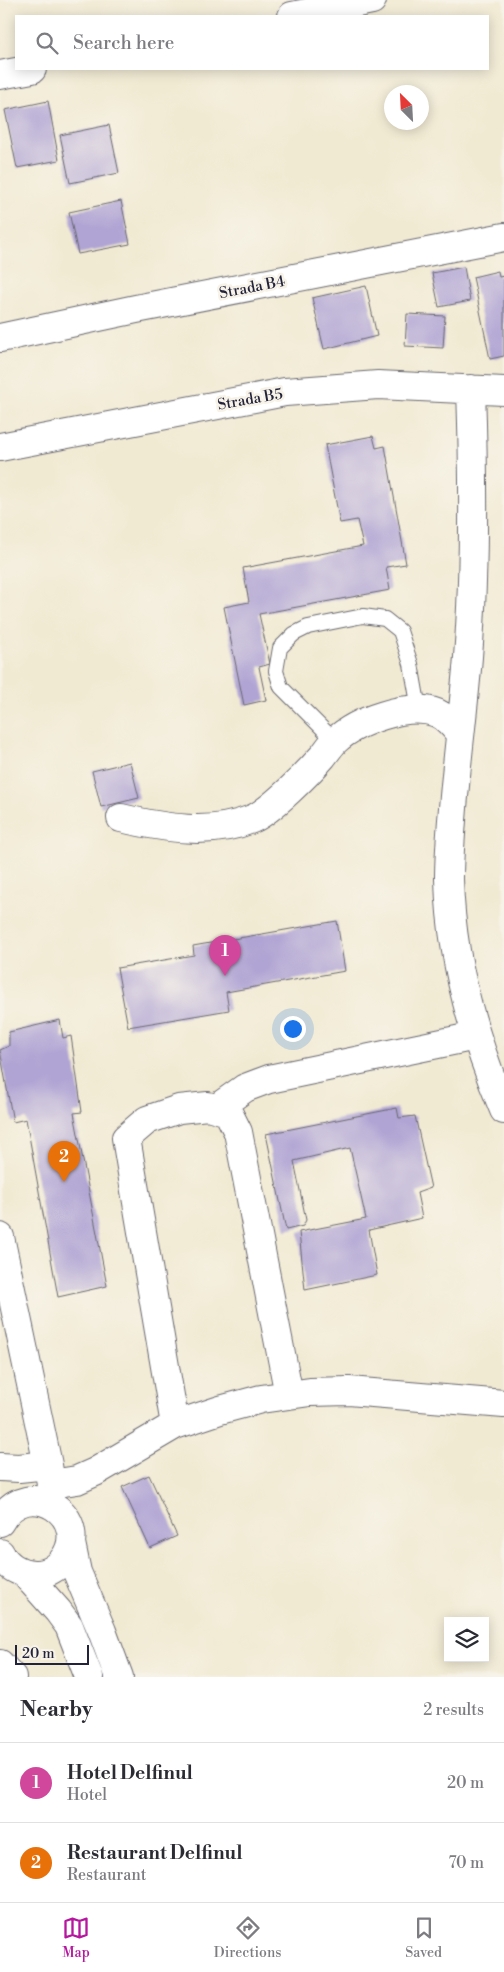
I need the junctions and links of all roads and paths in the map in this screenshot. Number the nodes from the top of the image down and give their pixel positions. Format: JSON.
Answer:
{"nodes":[{"id":1,"x":372,"y":0,"type":"edge"},
{"id":2,"x":297,"y":15,"type":"edge"},
{"id":3,"x":27,"y":70,"type":"edge"},
{"id":4,"x":0,"y":75,"type":"edge"},
{"id":5,"x":504,"y":237,"type":"edge"},
{"id":6,"x":0,"y":338,"type":"edge"},
{"id":7,"x":471,"y":389,"type":"junction"},
{"id":8,"x":504,"y":391,"type":"edge"},
{"id":9,"x":0,"y":446,"type":"edge"},
{"id":10,"x":419,"y":709,"type":"junction"},
{"id":11,"x":459,"y":733,"type":"junction"},
{"id":12,"x":335,"y":741,"type":"junction"},
{"id":13,"x":121,"y":818,"type":"dead end"},
{"id":14,"x":476,"y":1036,"type":"junction"},
{"id":15,"x":217,"y":1108,"type":"junction"},
{"id":16,"x":504,"y":1109,"type":"edge"},
{"id":17,"x":0,"y":1238,"type":"edge"},
{"id":18,"x":289,"y":1395,"type":"junction"},
{"id":19,"x":504,"y":1404,"type":"edge"},
{"id":20,"x":175,"y":1425,"type":"junction"},
{"id":21,"x":0,"y":1468,"type":"edge"},
{"id":22,"x":49,"y":1484,"type":"junction"},
{"id":23,"x":5,"y":1511,"type":"edge"},
{"id":24,"x":71,"y":1542,"type":"junction"},
{"id":25,"x":7,"y":1561,"type":"edge"},
{"id":26,"x":0,"y":1664,"type":"edge"},
{"id":27,"x":12,"y":1677,"type":"edge"},
{"id":28,"x":89,"y":1677,"type":"edge"},
{"id":29,"x":118,"y":1677,"type":"edge"}],
"edges":[{"from":1,"to":2,"type":"street"},
{"from":3,"to":4,"type":"street"},
{"from":5,"to":6,"type":"street","name":"Strada B4"},
{"from":7,"to":8,"type":"street","name":"Strada B5"},
{"from":7,"to":9,"type":"street","name":"Strada B5"},
{"from":7,"to":11,"type":"street"},
{"from":10,"to":11,"type":"street"},
{"from":10,"to":12,"type":"street"},
{"from":10,"to":12,"type":"lane"},
{"from":11,"to":14,"type":"street"},
{"from":12,"to":13,"type":"street"},
{"from":14,"to":15,"type":"street"},
{"from":14,"to":16,"type":"street"},
{"from":15,"to":18,"type":"street"},
{"from":15,"to":20,"type":"street"},
{"from":17,"to":22,"type":"street"},
{"from":18,"to":19,"type":"street"},
{"from":18,"to":20,"type":"street"},
{"from":20,"to":22,"type":"street"},
{"from":21,"to":22,"type":"street"},
{"from":22,"to":23,"type":"street"},
{"from":22,"to":24,"type":"street"},
{"from":24,"to":25,"type":"street"},
{"from":24,"to":29,"type":"street"},
{"from":25,"to":28,"type":"street"},
{"from":26,"to":27,"type":"street"}]}
